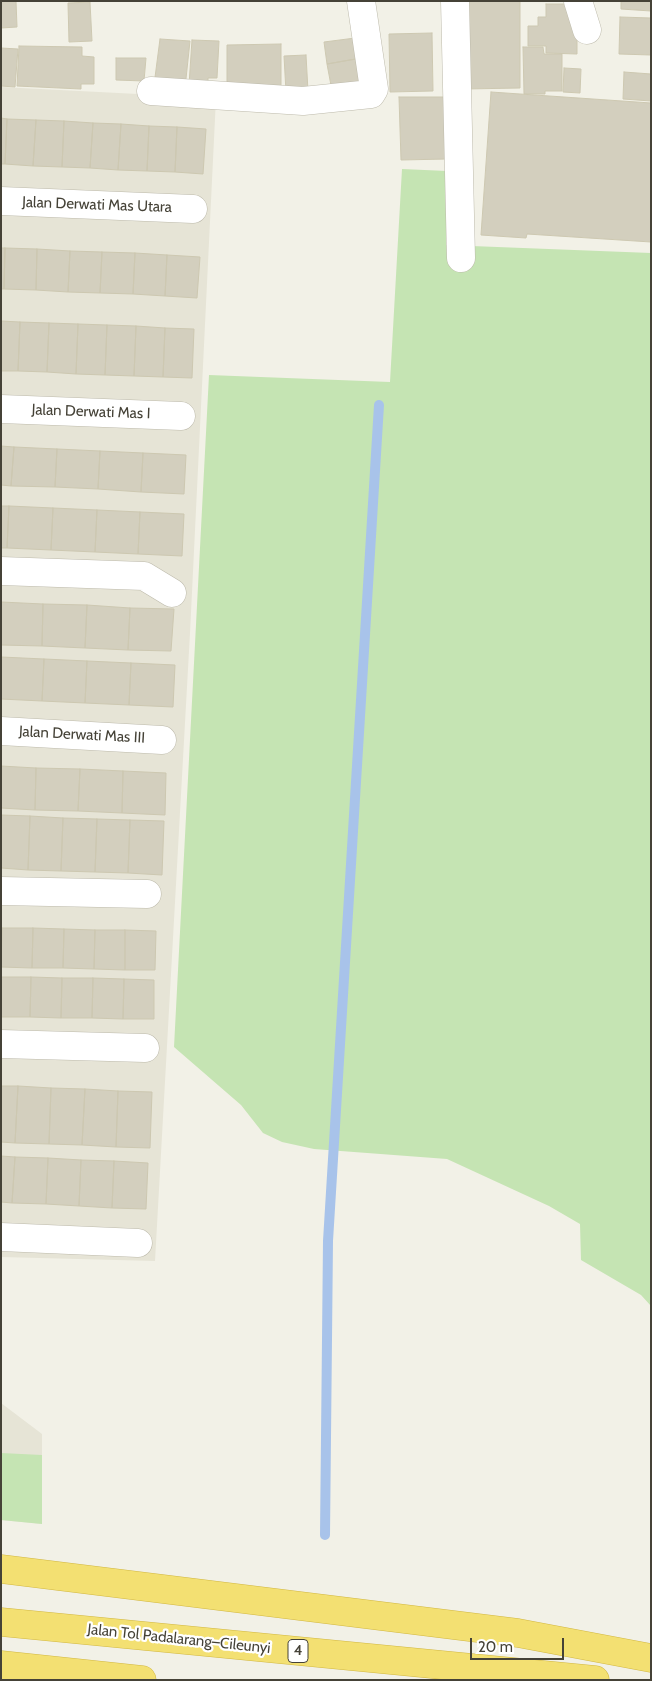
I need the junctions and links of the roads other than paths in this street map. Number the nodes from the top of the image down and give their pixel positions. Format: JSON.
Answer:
{"nodes":[{"id":1,"x":361,"y":1,"type":"edge"},
{"id":2,"x":455,"y":1,"type":"edge"},
{"id":3,"x":578,"y":1,"type":"edge"},
{"id":4,"x":587,"y":30,"type":"dead end"},
{"id":5,"x":151,"y":91,"type":"dead end"},
{"id":6,"x":1,"y":201,"type":"edge"},
{"id":7,"x":193,"y":209,"type":"dead end"},
{"id":8,"x":461,"y":258,"type":"dead end"},
{"id":9,"x":1,"y":409,"type":"edge"},
{"id":10,"x":181,"y":416,"type":"dead end"},
{"id":11,"x":1,"y":571,"type":"edge"},
{"id":12,"x":172,"y":594,"type":"dead end"},
{"id":13,"x":1,"y":731,"type":"edge"},
{"id":14,"x":162,"y":740,"type":"dead end"},
{"id":15,"x":1,"y":891,"type":"edge"},
{"id":16,"x":147,"y":894,"type":"dead end"},
{"id":17,"x":1,"y":1044,"type":"edge"},
{"id":18,"x":145,"y":1048,"type":"dead end"},
{"id":19,"x":1,"y":1237,"type":"edge"},
{"id":20,"x":138,"y":1244,"type":"dead end"},
{"id":21,"x":1,"y":1568,"type":"edge"},
{"id":22,"x":1,"y":1622,"type":"edge"},
{"id":23,"x":651,"y":1658,"type":"edge"},
{"id":24,"x":1,"y":1665,"type":"edge"},
{"id":25,"x":142,"y":1680,"type":"edge"},
{"id":26,"x":595,"y":1680,"type":"edge"}],
"edges":[{"from":1,"to":5,"type":"street"},
{"from":2,"to":8,"type":"street"},
{"from":3,"to":4,"type":"street"},
{"from":6,"to":7,"type":"street","name":"Jalan Derwati Mas Utara"},
{"from":9,"to":10,"type":"street","name":"Jalan Derwati Mas I"},
{"from":11,"to":12,"type":"street"},
{"from":13,"to":14,"type":"street","name":"Jalan Derwati Mas III"},
{"from":15,"to":16,"type":"street"},
{"from":17,"to":18,"type":"street"},
{"from":19,"to":20,"type":"street"},
{"from":21,"to":23,"type":"highway"},
{"from":22,"to":26,"type":"highway","name":"Jalan Tol Padalarang–Cileunyi","number":"4"},
{"from":24,"to":25,"type":"highway"}]}
